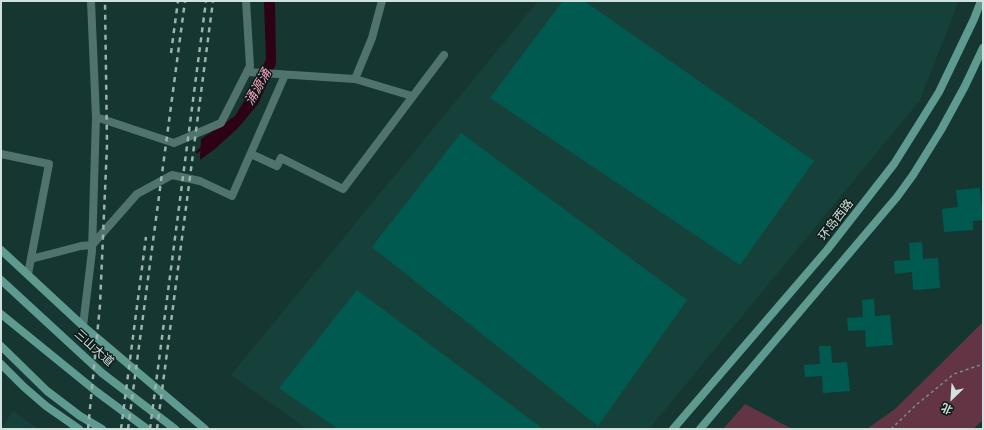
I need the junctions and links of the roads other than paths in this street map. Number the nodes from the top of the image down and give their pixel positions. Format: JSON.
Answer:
{"nodes":[{"id":1,"x":91,"y":1,"type":"edge"},
{"id":2,"x":246,"y":1,"type":"edge"},
{"id":3,"x":382,"y":1,"type":"edge"},
{"id":4,"x":981,"y":1,"type":"edge"},
{"id":5,"x":983,"y":48,"type":"edge"},
{"id":6,"x":444,"y":55,"type":"dead end"},
{"id":7,"x":247,"y":72,"type":"junction"},
{"id":8,"x":285,"y":75,"type":"junction"},
{"id":9,"x":355,"y":79,"type":"junction"},
{"id":10,"x":412,"y":96,"type":"junction"},
{"id":11,"x":96,"y":117,"type":"junction"},
{"id":12,"x":1,"y":154,"type":"edge"},
{"id":13,"x":251,"y":154,"type":"junction"},
{"id":14,"x":92,"y":245,"type":"junction"},
{"id":15,"x":1,"y":250,"type":"edge"},
{"id":16,"x":31,"y":259,"type":"junction"},
{"id":17,"x":28,"y":274,"type":"junction"},
{"id":18,"x":1,"y":280,"type":"edge"},
{"id":19,"x":1,"y":314,"type":"edge"},
{"id":20,"x":83,"y":326,"type":"junction"},
{"id":21,"x":1,"y":346,"type":"edge"},
{"id":22,"x":1,"y":364,"type":"edge"},
{"id":23,"x":79,"y":429,"type":"edge"},
{"id":24,"x":102,"y":429,"type":"edge"},
{"id":25,"x":147,"y":429,"type":"edge"},
{"id":26,"x":175,"y":429,"type":"edge"},
{"id":27,"x":205,"y":429,"type":"edge"},
{"id":28,"x":673,"y":429,"type":"edge"},
{"id":29,"x":700,"y":429,"type":"edge"}],
"edges":[{"from":1,"to":11,"type":"street"},
{"from":2,"to":7,"type":"street"},
{"from":3,"to":9,"type":"street"},
{"from":4,"to":28,"type":"main road","name":"环岛西路"},
{"from":5,"to":29,"type":"main road"},
{"from":6,"to":10,"type":"street"},
{"from":7,"to":8,"type":"street"},
{"from":7,"to":11,"type":"street"},
{"from":8,"to":9,"type":"street"},
{"from":8,"to":13,"type":"street"},
{"from":9,"to":10,"type":"street"},
{"from":10,"to":13,"type":"street"},
{"from":11,"to":14,"type":"street"},
{"from":12,"to":16,"type":"street"},
{"from":13,"to":14,"type":"street"},
{"from":14,"to":16,"type":"street"},
{"from":14,"to":20,"type":"street"},
{"from":15,"to":17,"type":"main road"},
{"from":16,"to":17,"type":"street"},
{"from":17,"to":20,"type":"main road"},
{"from":18,"to":26,"type":"main road","name":"三山大道"},
{"from":19,"to":25,"type":"main road"},
{"from":20,"to":27,"type":"main road"},
{"from":21,"to":24,"type":"main road"},
{"from":22,"to":23,"type":"main road"}]}
